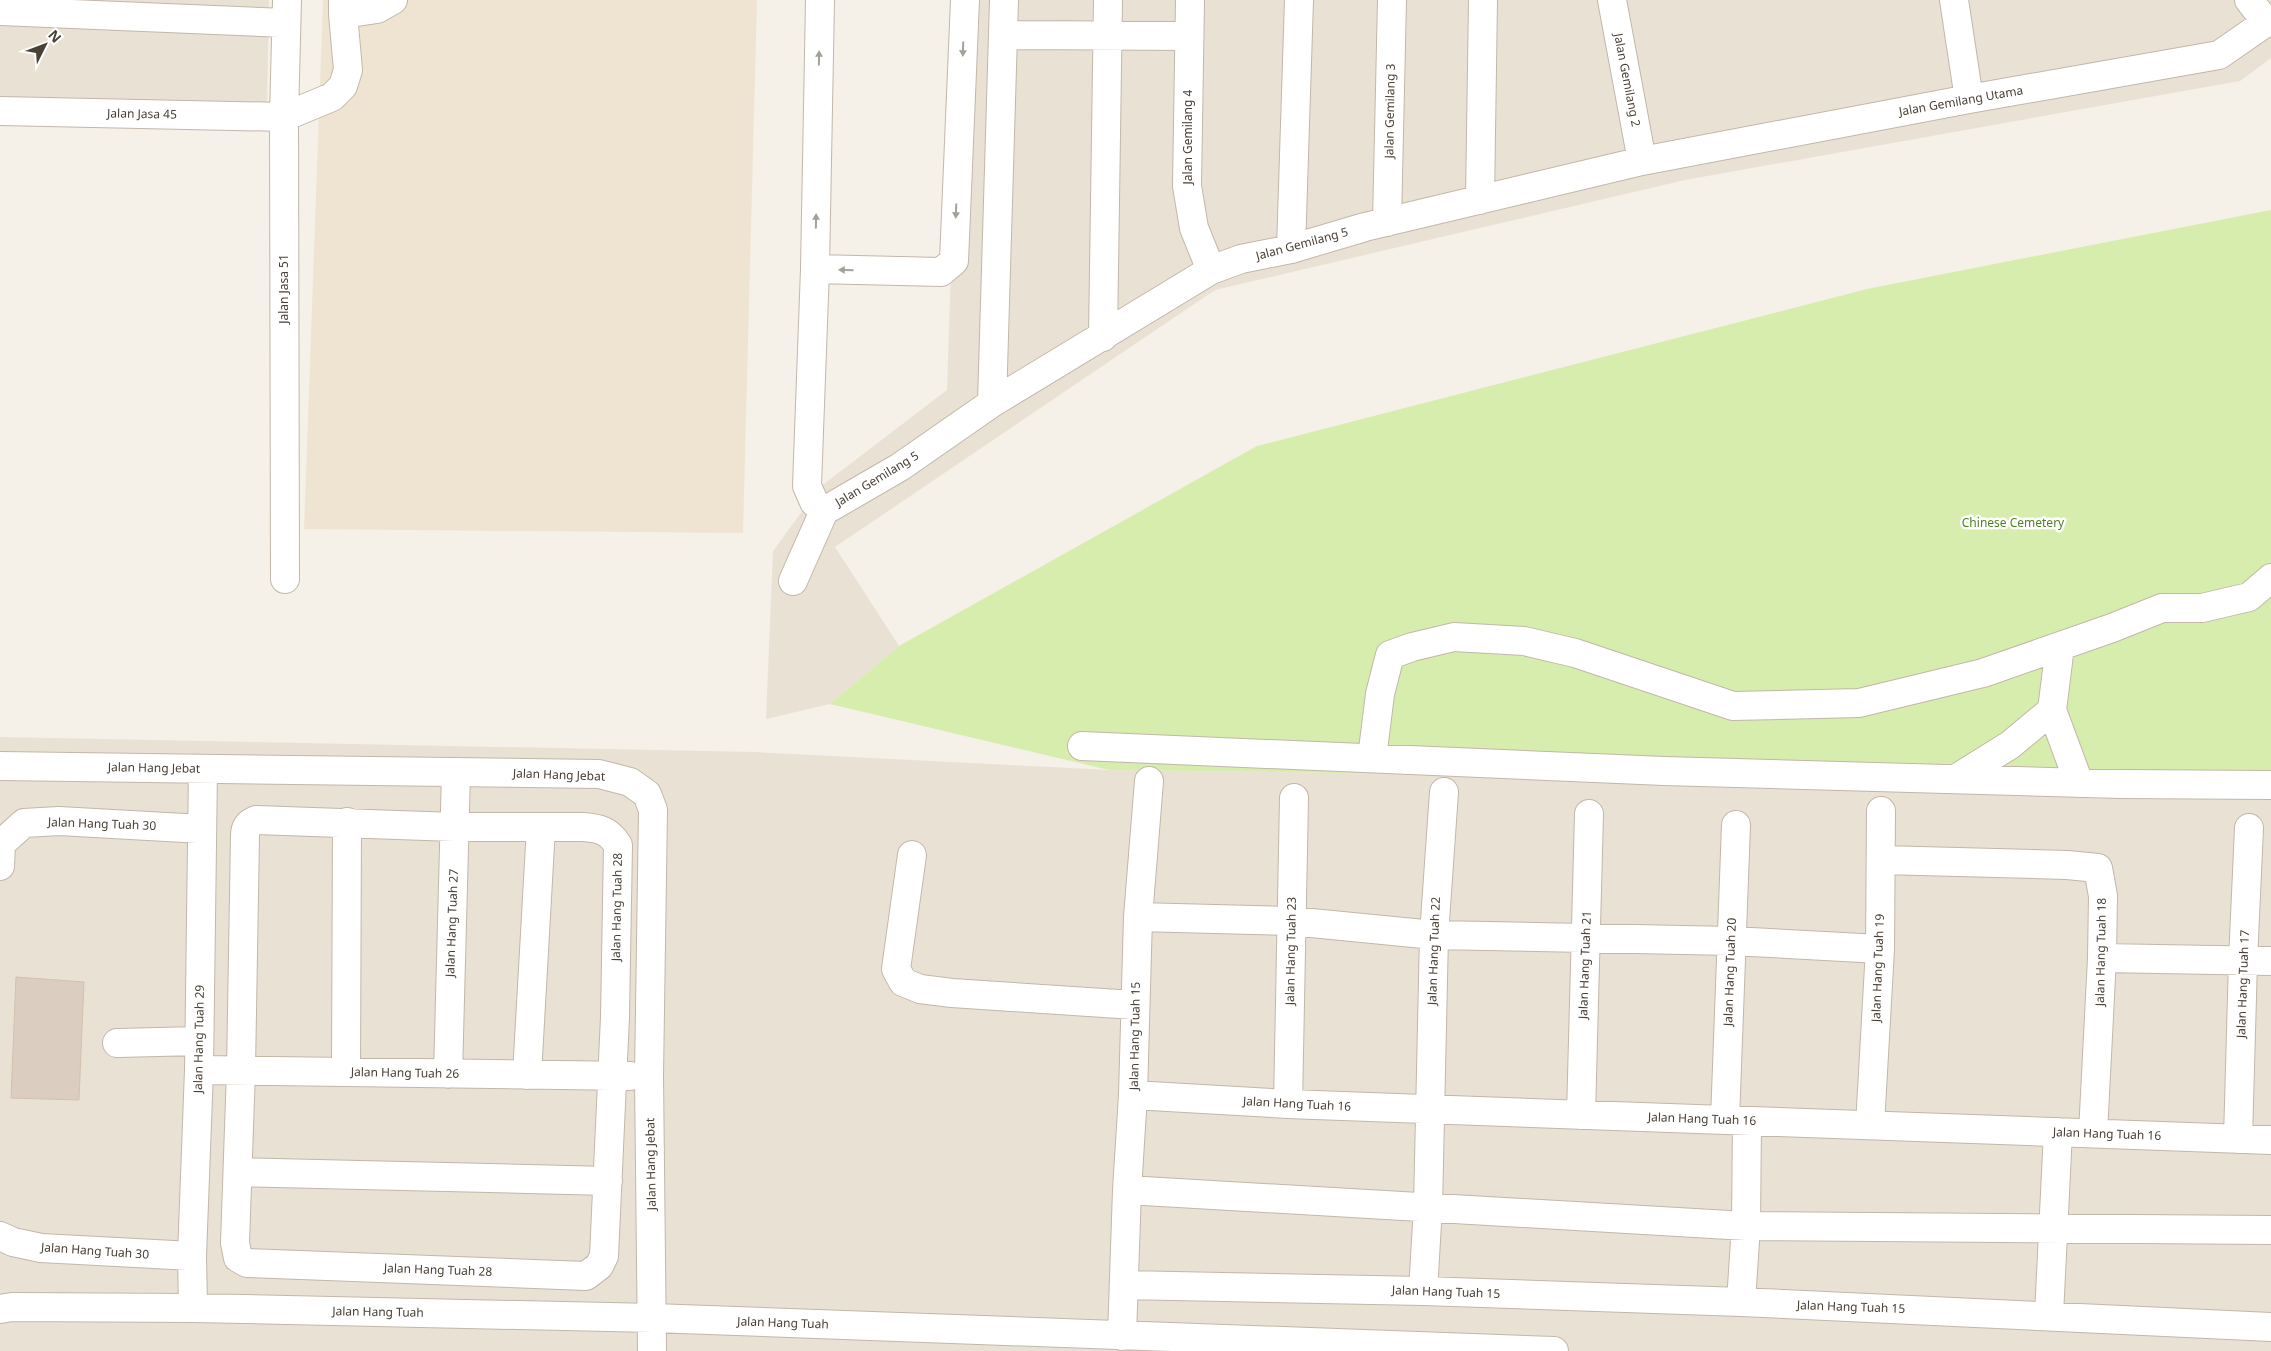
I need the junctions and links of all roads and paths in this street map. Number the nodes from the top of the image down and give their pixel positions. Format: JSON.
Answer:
{"nodes":[{"id":1,"x":393,"y":0,"type":"edge"},
{"id":2,"x":820,"y":0,"type":"edge"},
{"id":3,"x":965,"y":0,"type":"edge"},
{"id":4,"x":1004,"y":0,"type":"edge"},
{"id":5,"x":1108,"y":0,"type":"edge"},
{"id":6,"x":1190,"y":0,"type":"edge"},
{"id":7,"x":1299,"y":0,"type":"edge"},
{"id":8,"x":1392,"y":0,"type":"edge"},
{"id":9,"x":1483,"y":0,"type":"edge"},
{"id":10,"x":1612,"y":0,"type":"edge"},
{"id":11,"x":1954,"y":0,"type":"edge"},
{"id":12,"x":2249,"y":0,"type":"edge"},
{"id":13,"x":343,"y":7,"type":"edge"},
{"id":14,"x":0,"y":11,"type":"edge"},
{"id":15,"x":286,"y":11,"type":"edge"},
{"id":16,"x":2268,"y":20,"type":"edge"},
{"id":17,"x":1003,"y":35,"type":"junction"},
{"id":18,"x":1189,"y":36,"type":"junction"},
{"id":19,"x":1107,"y":37,"type":"junction"},
{"id":20,"x":1969,"y":99,"type":"junction"},
{"id":21,"x":0,"y":111,"type":"edge"},
{"id":22,"x":284,"y":116,"type":"junction"},
{"id":23,"x":1642,"y":161,"type":"junction"},
{"id":24,"x":1480,"y":200,"type":"junction"},
{"id":25,"x":1387,"y":222,"type":"junction"},
{"id":26,"x":1291,"y":249,"type":"junction"},
{"id":27,"x":815,"y":269,"type":"junction"},
{"id":28,"x":1211,"y":270,"type":"junction"},
{"id":29,"x":1103,"y":338,"type":"junction"},
{"id":30,"x":992,"y":403,"type":"junction"},
{"id":31,"x":824,"y":512,"type":"junction"},
{"id":32,"x":285,"y":578,"type":"dead end"},
{"id":33,"x":2271,"y":578,"type":"edge"},
{"id":34,"x":792,"y":581,"type":"dead end"},
{"id":35,"x":2060,"y":646,"type":"junction"},
{"id":36,"x":2052,"y":710,"type":"junction"},
{"id":37,"x":1082,"y":746,"type":"dead end"},
{"id":38,"x":1372,"y":758,"type":"junction"},
{"id":39,"x":0,"y":766,"type":"edge"},
{"id":40,"x":203,"y":769,"type":"junction"},
{"id":41,"x":456,"y":772,"type":"junction"},
{"id":42,"x":1957,"y":778,"type":"junction"},
{"id":43,"x":1149,"y":781,"type":"dead end"},
{"id":44,"x":2080,"y":783,"type":"junction"},
{"id":45,"x":2271,"y":785,"type":"edge"},
{"id":46,"x":1444,"y":792,"type":"dead end"},
{"id":47,"x":1294,"y":798,"type":"dead end"},
{"id":48,"x":1881,"y":811,"type":"dead end"},
{"id":49,"x":1589,"y":814,"type":"dead end"},
{"id":50,"x":347,"y":822,"type":"junction"},
{"id":51,"x":1736,"y":825,"type":"dead end"},
{"id":52,"x":454,"y":827,"type":"junction"},
{"id":53,"x":541,"y":827,"type":"junction"},
{"id":54,"x":2249,"y":828,"type":"dead end"},
{"id":55,"x":202,"y":829,"type":"junction"},
{"id":56,"x":912,"y":855,"type":"dead end"},
{"id":57,"x":1881,"y":860,"type":"junction"},
{"id":58,"x":0,"y":866,"type":"edge"},
{"id":59,"x":1138,"y":917,"type":"junction"},
{"id":60,"x":1291,"y":921,"type":"junction"},
{"id":61,"x":1434,"y":935,"type":"junction"},
{"id":62,"x":1586,"y":938,"type":"junction"},
{"id":63,"x":1732,"y":941,"type":"junction"},
{"id":64,"x":1880,"y":949,"type":"junction"},
{"id":65,"x":2102,"y":958,"type":"junction"},
{"id":66,"x":2243,"y":961,"type":"junction"},
{"id":67,"x":2271,"y":961,"type":"edge"},
{"id":68,"x":1134,"y":1005,"type":"junction"},
{"id":69,"x":199,"y":1041,"type":"junction"},
{"id":70,"x":117,"y":1042,"type":"dead end"},
{"id":71,"x":199,"y":1070,"type":"junction"},
{"id":72,"x":241,"y":1070,"type":"junction"},
{"id":73,"x":346,"y":1072,"type":"junction"},
{"id":74,"x":448,"y":1074,"type":"junction"},
{"id":75,"x":527,"y":1075,"type":"junction"},
{"id":76,"x":649,"y":1076,"type":"junction"},
{"id":77,"x":612,"y":1077,"type":"junction"},
{"id":78,"x":1134,"y":1095,"type":"junction"},
{"id":79,"x":1288,"y":1104,"type":"junction"},
{"id":80,"x":1429,"y":1109,"type":"junction"},
{"id":81,"x":1581,"y":1115,"type":"junction"},
{"id":82,"x":1736,"y":1120,"type":"junction"},
{"id":83,"x":1870,"y":1125,"type":"junction"},
{"id":84,"x":2058,"y":1132,"type":"junction"},
{"id":85,"x":2094,"y":1133,"type":"junction"},
{"id":86,"x":2238,"y":1139,"type":"junction"},
{"id":87,"x":2271,"y":1140,"type":"edge"},
{"id":88,"x":238,"y":1172,"type":"junction"},
{"id":89,"x":608,"y":1181,"type":"junction"},
{"id":90,"x":1127,"y":1190,"type":"junction"},
{"id":91,"x":1428,"y":1207,"type":"junction"},
{"id":92,"x":1746,"y":1226,"type":"junction"},
{"id":93,"x":2054,"y":1228,"type":"junction"},
{"id":94,"x":2271,"y":1230,"type":"edge"},
{"id":95,"x":0,"y":1236,"type":"edge"},
{"id":96,"x":192,"y":1256,"type":"junction"},
{"id":97,"x":1125,"y":1285,"type":"junction"},
{"id":98,"x":1423,"y":1291,"type":"junction"},
{"id":99,"x":1741,"y":1302,"type":"junction"},
{"id":100,"x":4,"y":1306,"type":"edge"},
{"id":101,"x":193,"y":1308,"type":"junction"},
{"id":102,"x":2049,"y":1316,"type":"junction"},
{"id":103,"x":653,"y":1318,"type":"junction"},
{"id":104,"x":2271,"y":1326,"type":"edge"},
{"id":105,"x":1122,"y":1336,"type":"junction"},
{"id":106,"x":1347,"y":1348,"type":"edge"},
{"id":107,"x":652,"y":1351,"type":"edge"},
{"id":108,"x":1554,"y":1351,"type":"edge"}],
"edges":[{"from":1,"to":13,"type":"street"},
{"from":27,"to":2,"type":"street","one_way":true},
{"from":3,"to":27,"type":"street","one_way":true},
{"from":4,"to":17,"type":"street"},
{"from":5,"to":19,"type":"street"},
{"from":6,"to":18,"type":"street","name":"Jalan Gemilang 4"},
{"from":7,"to":26,"type":"street"},
{"from":8,"to":25,"type":"street","name":"Jalan Gemilang 3"},
{"from":9,"to":24,"type":"street"},
{"from":10,"to":23,"type":"street","name":"Jalan Gemilang 2"},
{"from":11,"to":20,"type":"street"},
{"from":12,"to":16,"type":"street"},
{"from":13,"to":22,"type":"street"},
{"from":14,"to":15,"type":"street"},
{"from":15,"to":22,"type":"street","name":"Jalan Jasa 51"},
{"from":16,"to":20,"type":"street","name":"Jalan Gemilang Utama"},
{"from":17,"to":19,"type":"street"},
{"from":17,"to":30,"type":"street"},
{"from":18,"to":19,"type":"street"},
{"from":18,"to":28,"type":"street","name":"Jalan Gemilang 4"},
{"from":19,"to":29,"type":"street"},
{"from":20,"to":23,"type":"street","name":"Jalan Gemilang Utama"},
{"from":21,"to":22,"type":"street","name":"Jalan Jasa 45"},
{"from":22,"to":32,"type":"street","name":"Jalan Jasa 51"},
{"from":23,"to":24,"type":"street","name":"Jalan Gemilang 5"},
{"from":24,"to":25,"type":"street","name":"Jalan Gemilang 5"},
{"from":25,"to":26,"type":"street","name":"Jalan Gemilang 5"},
{"from":26,"to":28,"type":"street","name":"Jalan Gemilang 5"},
{"from":27,"to":31,"type":"street"},
{"from":28,"to":29,"type":"street","name":"Jalan Gemilang 5"},
{"from":29,"to":30,"type":"street","name":"Jalan Gemilang 5"},
{"from":30,"to":31,"type":"street","name":"Jalan Gemilang 5"},
{"from":31,"to":34,"type":"street","name":"Jalan Gemilang 5"},
{"from":33,"to":35,"type":"street"},
{"from":35,"to":36,"type":"street"},
{"from":35,"to":38,"type":"street"},
{"from":36,"to":42,"type":"street"},
{"from":36,"to":44,"type":"street"},
{"from":37,"to":38,"type":"street"},
{"from":38,"to":42,"type":"street"},
{"from":39,"to":40,"type":"street","name":"Jalan Hang Jebat"},
{"from":40,"to":41,"type":"street","name":"Jalan Hang Jebat"},
{"from":40,"to":55,"type":"street","name":"Jalan Hang Tuah 29"},
{"from":41,"to":52,"type":"street","name":"Jalan Hang Tuah 27"},
{"from":41,"to":76,"type":"street","name":"Jalan Hang Jebat"},
{"from":42,"to":44,"type":"street"},
{"from":43,"to":59,"type":"street","name":"Jalan Hang Tuah 15"},
{"from":44,"to":45,"type":"street"},
{"from":46,"to":61,"type":"street","name":"Jalan Hang Tuah 22"},
{"from":47,"to":60,"type":"street","name":"Jalan Hang Tuah 23"},
{"from":48,"to":57,"type":"street","name":"Jalan Hang Tuah 19"},
{"from":49,"to":62,"type":"street","name":"Jalan Hang Tuah 21"},
{"from":50,"to":52,"type":"street","name":"Jalan Hang Tuah 28"},
{"from":50,"to":72,"type":"street","name":"Jalan Hang Tuah 28"},
{"from":50,"to":73,"type":"street"},
{"from":51,"to":63,"type":"street","name":"Jalan Hang Tuah 20"},
{"from":52,"to":53,"type":"street","name":"Jalan Hang Tuah 28"},
{"from":52,"to":74,"type":"street","name":"Jalan Hang Tuah 27"},
{"from":53,"to":75,"type":"street"},
{"from":53,"to":77,"type":"street","name":"Jalan Hang Tuah 28"},
{"from":54,"to":66,"type":"street","name":"Jalan Hang Tuah 17"},
{"from":55,"to":58,"type":"street","name":"Jalan Hang Tuah 30"},
{"from":55,"to":69,"type":"street","name":"Jalan Hang Tuah 29"},
{"from":56,"to":68,"type":"street"},
{"from":57,"to":64,"type":"street","name":"Jalan Hang Tuah 19"},
{"from":57,"to":65,"type":"street","name":"Jalan Hang Tuah 18"},
{"from":59,"to":60,"type":"street"},
{"from":59,"to":68,"type":"street","name":"Jalan Hang Tuah 15"},
{"from":60,"to":61,"type":"street"},
{"from":60,"to":79,"type":"street","name":"Jalan Hang Tuah 23"},
{"from":61,"to":62,"type":"street"},
{"from":61,"to":80,"type":"street","name":"Jalan Hang Tuah 22"},
{"from":62,"to":63,"type":"street"},
{"from":62,"to":81,"type":"street","name":"Jalan Hang Tuah 21"},
{"from":63,"to":64,"type":"street"},
{"from":63,"to":82,"type":"street","name":"Jalan Hang Tuah 20"},
{"from":64,"to":83,"type":"street","name":"Jalan Hang Tuah 19"},
{"from":65,"to":66,"type":"street"},
{"from":65,"to":85,"type":"street","name":"Jalan Hang Tuah 18"},
{"from":66,"to":67,"type":"street"},
{"from":66,"to":86,"type":"street","name":"Jalan Hang Tuah 17"},
{"from":68,"to":78,"type":"street","name":"Jalan Hang Tuah 15"},
{"from":69,"to":70,"type":"street"},
{"from":69,"to":71,"type":"street","name":"Jalan Hang Tuah 29"},
{"from":71,"to":72,"type":"street","name":"Jalan Hang Tuah 26"},
{"from":71,"to":96,"type":"street","name":"Jalan Hang Tuah 29"},
{"from":72,"to":73,"type":"street","name":"Jalan Hang Tuah 26"},
{"from":72,"to":88,"type":"street","name":"Jalan Hang Tuah 28"},
{"from":73,"to":74,"type":"street","name":"Jalan Hang Tuah 26"},
{"from":74,"to":75,"type":"street","name":"Jalan Hang Tuah 26"},
{"from":75,"to":77,"type":"street","name":"Jalan Hang Tuah 26"},
{"from":76,"to":77,"type":"street","name":"Jalan Hang Tuah 26"},
{"from":76,"to":103,"type":"street","name":"Jalan Hang Jebat"},
{"from":77,"to":89,"type":"street","name":"Jalan Hang Tuah 28"},
{"from":78,"to":79,"type":"street","name":"Jalan Hang Tuah 16"},
{"from":78,"to":90,"type":"street","name":"Jalan Hang Tuah 15"},
{"from":79,"to":80,"type":"street","name":"Jalan Hang Tuah 16"},
{"from":80,"to":81,"type":"street","name":"Jalan Hang Tuah 16"},
{"from":80,"to":91,"type":"street","name":"Jalan Hang Tuah 22"},
{"from":81,"to":82,"type":"street","name":"Jalan Hang Tuah 16"},
{"from":82,"to":83,"type":"street","name":"Jalan Hang Tuah 16"},
{"from":82,"to":92,"type":"street","name":"Jalan Hang Tuah 20"},
{"from":83,"to":84,"type":"street","name":"Jalan Hang Tuah 16"},
{"from":84,"to":85,"type":"street","name":"Jalan Hang Tuah 16"},
{"from":84,"to":93,"type":"street"},
{"from":85,"to":86,"type":"street","name":"Jalan Hang Tuah 16"},
{"from":86,"to":87,"type":"street","name":"Jalan Hang Tuah 16"},
{"from":88,"to":89,"type":"street"},
{"from":88,"to":89,"type":"street","name":"Jalan Hang Tuah 28"},
{"from":90,"to":91,"type":"street"},
{"from":90,"to":97,"type":"street","name":"Jalan Hang Tuah 15"},
{"from":91,"to":92,"type":"street"},
{"from":91,"to":98,"type":"street","name":"Jalan Hang Tuah 22"},
{"from":92,"to":93,"type":"street"},
{"from":92,"to":99,"type":"street","name":"Jalan Hang Tuah 20"},
{"from":93,"to":94,"type":"street"},
{"from":93,"to":102,"type":"street"},
{"from":95,"to":96,"type":"street","name":"Jalan Hang Tuah 30"},
{"from":96,"to":101,"type":"street","name":"Jalan Hang Tuah 29"},
{"from":97,"to":98,"type":"street","name":"Jalan Hang Tuah 15"},
{"from":97,"to":105,"type":"street"},
{"from":98,"to":99,"type":"street","name":"Jalan Hang Tuah 15"},
{"from":99,"to":102,"type":"street","name":"Jalan Hang Tuah 15"},
{"from":100,"to":101,"type":"street","name":"Jalan Hang Tuah"},
{"from":101,"to":103,"type":"street","name":"Jalan Hang Tuah"},
{"from":102,"to":104,"type":"street","name":"Jalan Hang Tuah 15"},
{"from":103,"to":105,"type":"street","name":"Jalan Hang Tuah"},
{"from":103,"to":107,"type":"street","name":"Jalan Hang Jebat"},
{"from":105,"to":106,"type":"street","name":"Jalan Hang Tuah"},
{"from":106,"to":108,"type":"street","name":"Jalan Hang Tuah"}]}
